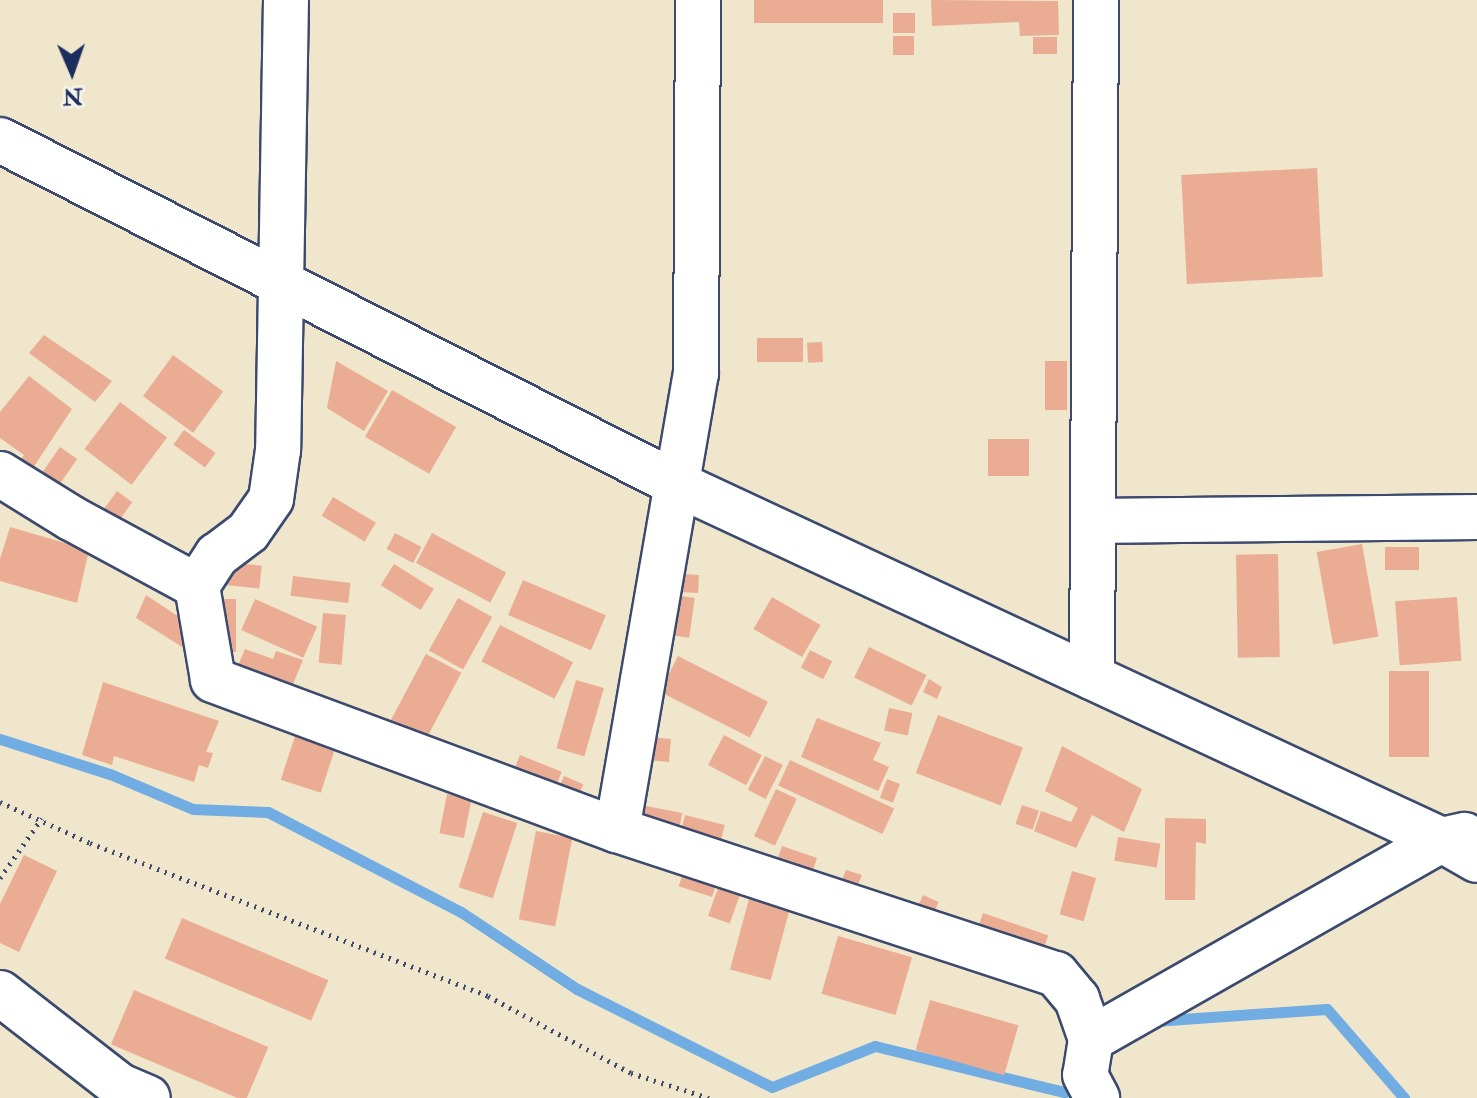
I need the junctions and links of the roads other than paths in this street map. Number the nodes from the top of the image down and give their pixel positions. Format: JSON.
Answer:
{"nodes":[{"id":1,"x":286,"y":0,"type":"edge"},
{"id":2,"x":698,"y":0,"type":"edge"},
{"id":3,"x":1096,"y":0,"type":"edge"},
{"id":4,"x":0,"y":140,"type":"edge"},
{"id":5,"x":281,"y":284,"type":"junction"},
{"id":6,"x":0,"y":474,"type":"edge"},
{"id":7,"x":677,"y":484,"type":"junction"},
{"id":8,"x":1477,"y":517,"type":"edge"},
{"id":9,"x":1093,"y":521,"type":"junction"},
{"id":10,"x":197,"y":586,"type":"junction"},
{"id":11,"x":1092,"y":677,"type":"junction"},
{"id":12,"x":617,"y":830,"type":"junction"},
{"id":13,"x":1465,"y":844,"type":"edge"},
{"id":14,"x":0,"y":993,"type":"edge"},
{"id":15,"x":1091,"y":1039,"type":"junction"},
{"id":16,"x":148,"y":1098,"type":"edge"},
{"id":17,"x":1097,"y":1098,"type":"edge"}],
"edges":[{"from":1,"to":5,"type":"street"},
{"from":2,"to":7,"type":"street"},
{"from":3,"to":9,"type":"street"},
{"from":4,"to":5,"type":"street"},
{"from":5,"to":7,"type":"street"},
{"from":5,"to":10,"type":"street"},
{"from":6,"to":10,"type":"street"},
{"from":7,"to":11,"type":"street"},
{"from":7,"to":12,"type":"street"},
{"from":8,"to":9,"type":"street"},
{"from":9,"to":11,"type":"street"},
{"from":10,"to":12,"type":"street"},
{"from":11,"to":13,"type":"street"},
{"from":12,"to":15,"type":"street"},
{"from":13,"to":15,"type":"street"},
{"from":14,"to":16,"type":"street"},
{"from":15,"to":17,"type":"street"}]}
